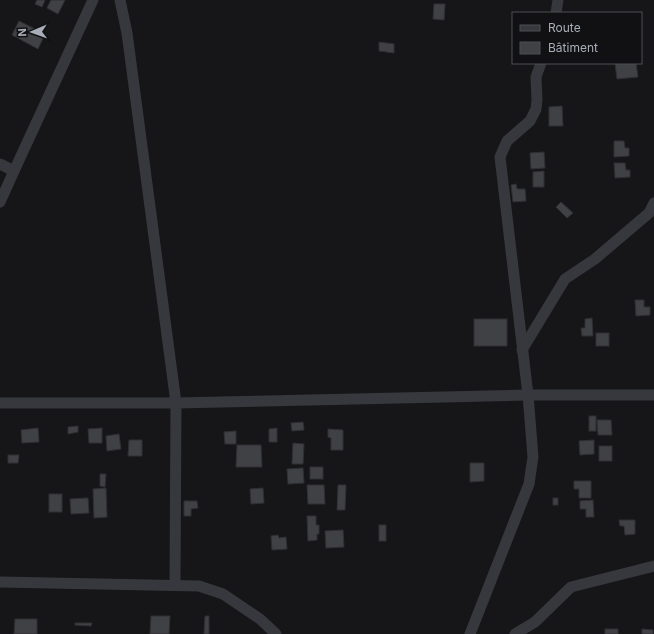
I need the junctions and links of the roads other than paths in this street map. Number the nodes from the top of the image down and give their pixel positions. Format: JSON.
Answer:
{"nodes":[{"id":1,"x":93,"y":0,"type":"edge"},
{"id":2,"x":120,"y":0,"type":"edge"},
{"id":3,"x":558,"y":0,"type":"edge"},
{"id":4,"x":556,"y":12,"type":"edge"},
{"id":5,"x":541,"y":64,"type":"edge"},
{"id":6,"x":0,"y":164,"type":"edge"},
{"id":7,"x":14,"y":171,"type":"junction"},
{"id":8,"x":0,"y":202,"type":"edge"},
{"id":9,"x":654,"y":203,"type":"edge"},
{"id":10,"x":522,"y":350,"type":"junction"},
{"id":11,"x":528,"y":395,"type":"junction"},
{"id":12,"x":654,"y":395,"type":"edge"},
{"id":13,"x":0,"y":403,"type":"edge"},
{"id":14,"x":176,"y":403,"type":"junction"},
{"id":15,"x":654,"y":566,"type":"edge"},
{"id":16,"x":0,"y":582,"type":"edge"},
{"id":17,"x":175,"y":585,"type":"junction"},
{"id":18,"x":276,"y":634,"type":"edge"},
{"id":19,"x":470,"y":634,"type":"edge"},
{"id":20,"x":515,"y":634,"type":"edge"}],
"edges":[{"from":1,"to":7,"type":"street"},
{"from":2,"to":14,"type":"street"},
{"from":3,"to":4,"type":"street"},
{"from":5,"to":10,"type":"street"},
{"from":6,"to":7,"type":"street"},
{"from":7,"to":8,"type":"street"},
{"from":9,"to":10,"type":"street"},
{"from":10,"to":11,"type":"street"},
{"from":11,"to":12,"type":"street"},
{"from":11,"to":14,"type":"street"},
{"from":11,"to":19,"type":"street"},
{"from":13,"to":14,"type":"street"},
{"from":14,"to":17,"type":"street"},
{"from":15,"to":20,"type":"street"},
{"from":16,"to":17,"type":"street"},
{"from":17,"to":18,"type":"street"}]}
